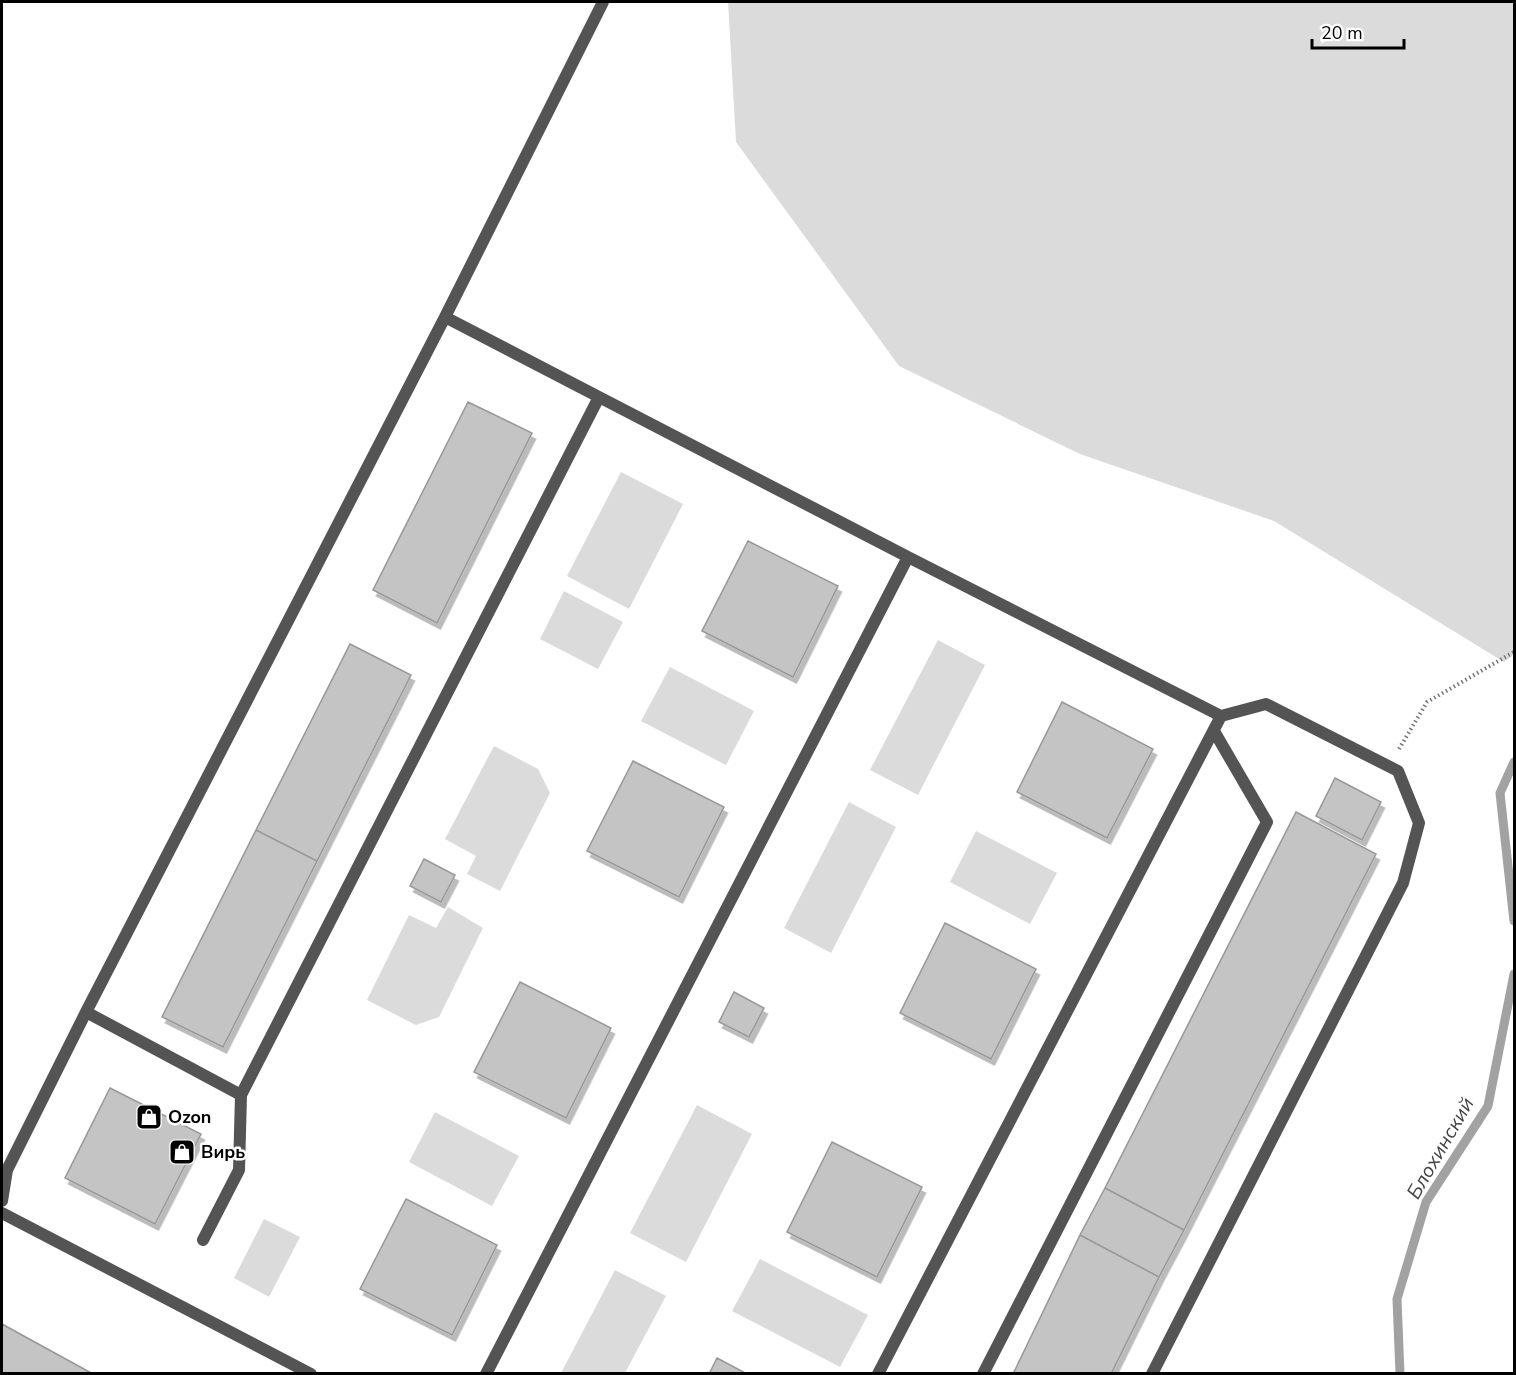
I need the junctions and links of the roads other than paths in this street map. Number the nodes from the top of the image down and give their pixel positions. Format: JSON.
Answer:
{"nodes":[{"id":1,"x":603,"y":2,"type":"edge"},
{"id":2,"x":445,"y":317,"type":"junction"},
{"id":3,"x":599,"y":397,"type":"junction"},
{"id":4,"x":908,"y":557,"type":"junction"},
{"id":5,"x":1221,"y":716,"type":"junction"},
{"id":6,"x":1214,"y":731,"type":"junction"},
{"id":7,"x":86,"y":1012,"type":"junction"},
{"id":8,"x":241,"y":1095,"type":"junction"},
{"id":9,"x":2,"y":1201,"type":"edge"},
{"id":10,"x":2,"y":1213,"type":"edge"},
{"id":11,"x":203,"y":1240,"type":"dead end"},
{"id":12,"x":311,"y":1374,"type":"edge"},
{"id":13,"x":486,"y":1374,"type":"edge"},
{"id":14,"x":878,"y":1374,"type":"edge"},
{"id":15,"x":983,"y":1374,"type":"edge"},
{"id":16,"x":1152,"y":1374,"type":"edge"}],
"edges":[{"from":1,"to":2,"type":"lane"},
{"from":2,"to":3,"type":"lane"},
{"from":2,"to":7,"type":"lane"},
{"from":3,"to":4,"type":"lane"},
{"from":3,"to":8,"type":"lane"},
{"from":4,"to":5,"type":"lane"},
{"from":4,"to":13,"type":"lane"},
{"from":5,"to":6,"type":"lane"},
{"from":5,"to":16,"type":"lane"},
{"from":6,"to":14,"type":"lane"},
{"from":6,"to":15,"type":"lane"},
{"from":7,"to":8,"type":"lane"},
{"from":7,"to":9,"type":"lane"},
{"from":8,"to":11,"type":"lane"},
{"from":10,"to":12,"type":"lane"}]}
